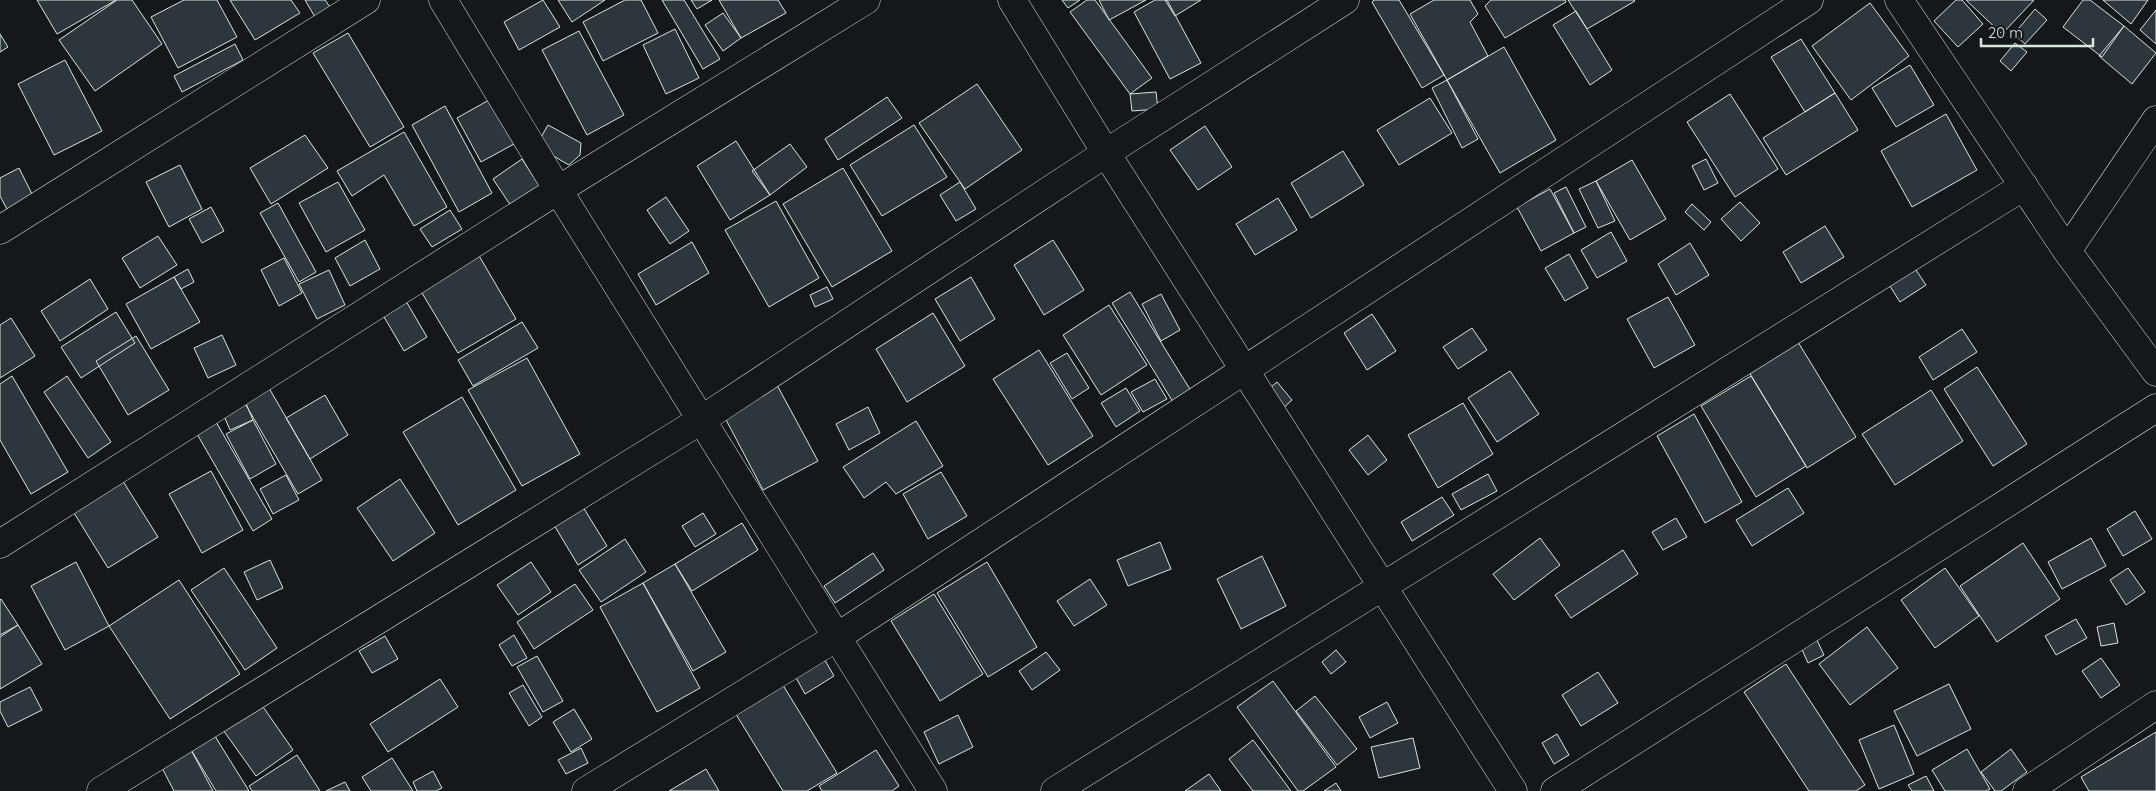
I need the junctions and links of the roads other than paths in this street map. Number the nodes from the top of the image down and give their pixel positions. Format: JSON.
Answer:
{"nodes":[{"id":1,"x":366,"y":0,"type":"edge"},
{"id":2,"x":443,"y":0,"type":"edge"},
{"id":3,"x":866,"y":0,"type":"edge"},
{"id":4,"x":1012,"y":0,"type":"edge"},
{"id":5,"x":1345,"y":0,"type":"edge"},
{"id":6,"x":1809,"y":0,"type":"edge"},
{"id":7,"x":1899,"y":0,"type":"edge"},
{"id":8,"x":2156,"y":120,"type":"edge"},
{"id":9,"x":1106,"y":153,"type":"junction"},
{"id":10,"x":2024,"y":186,"type":"junction"},
{"id":11,"x":558,"y":190,"type":"junction"},
{"id":12,"x":0,"y":230,"type":"edge"},
{"id":13,"x":2068,"y":251,"type":"junction"},
{"id":14,"x":1245,"y":370,"type":"junction"},
{"id":15,"x":2156,"y":372,"type":"edge"},
{"id":16,"x":2156,"y":408,"type":"edge"},
{"id":17,"x":701,"y":420,"type":"junction"},
{"id":18,"x":0,"y":544,"type":"edge"},
{"id":19,"x":1382,"y":586,"type":"junction"},
{"id":20,"x":837,"y":637,"type":"junction"},
{"id":21,"x":2156,"y":705,"type":"edge"},
{"id":22,"x":101,"y":791,"type":"edge"},
{"id":23,"x":586,"y":791,"type":"edge"},
{"id":24,"x":933,"y":791,"type":"edge"},
{"id":25,"x":1055,"y":791,"type":"edge"},
{"id":26,"x":1513,"y":791,"type":"edge"},
{"id":27,"x":1555,"y":791,"type":"edge"},
{"id":28,"x":2027,"y":791,"type":"edge"}],
"edges":[{"from":1,"to":12,"type":"street"},
{"from":2,"to":11,"type":"street"},
{"from":3,"to":11,"type":"street"},
{"from":4,"to":9,"type":"street"},
{"from":5,"to":9,"type":"street"},
{"from":6,"to":14,"type":"street"},
{"from":7,"to":10,"type":"street"},
{"from":8,"to":13,"type":"street"},
{"from":9,"to":14,"type":"street"},
{"from":9,"to":17,"type":"street"},
{"from":10,"to":13,"type":"street"},
{"from":10,"to":19,"type":"street"},
{"from":11,"to":17,"type":"street"},
{"from":11,"to":18,"type":"street"},
{"from":13,"to":15,"type":"street"},
{"from":14,"to":19,"type":"street"},
{"from":14,"to":20,"type":"street"},
{"from":16,"to":27,"type":"street"},
{"from":17,"to":20,"type":"street"},
{"from":17,"to":22,"type":"street"},
{"from":19,"to":25,"type":"street"},
{"from":19,"to":26,"type":"street"},
{"from":20,"to":23,"type":"street"},
{"from":20,"to":24,"type":"street"},
{"from":21,"to":28,"type":"street"}]}
